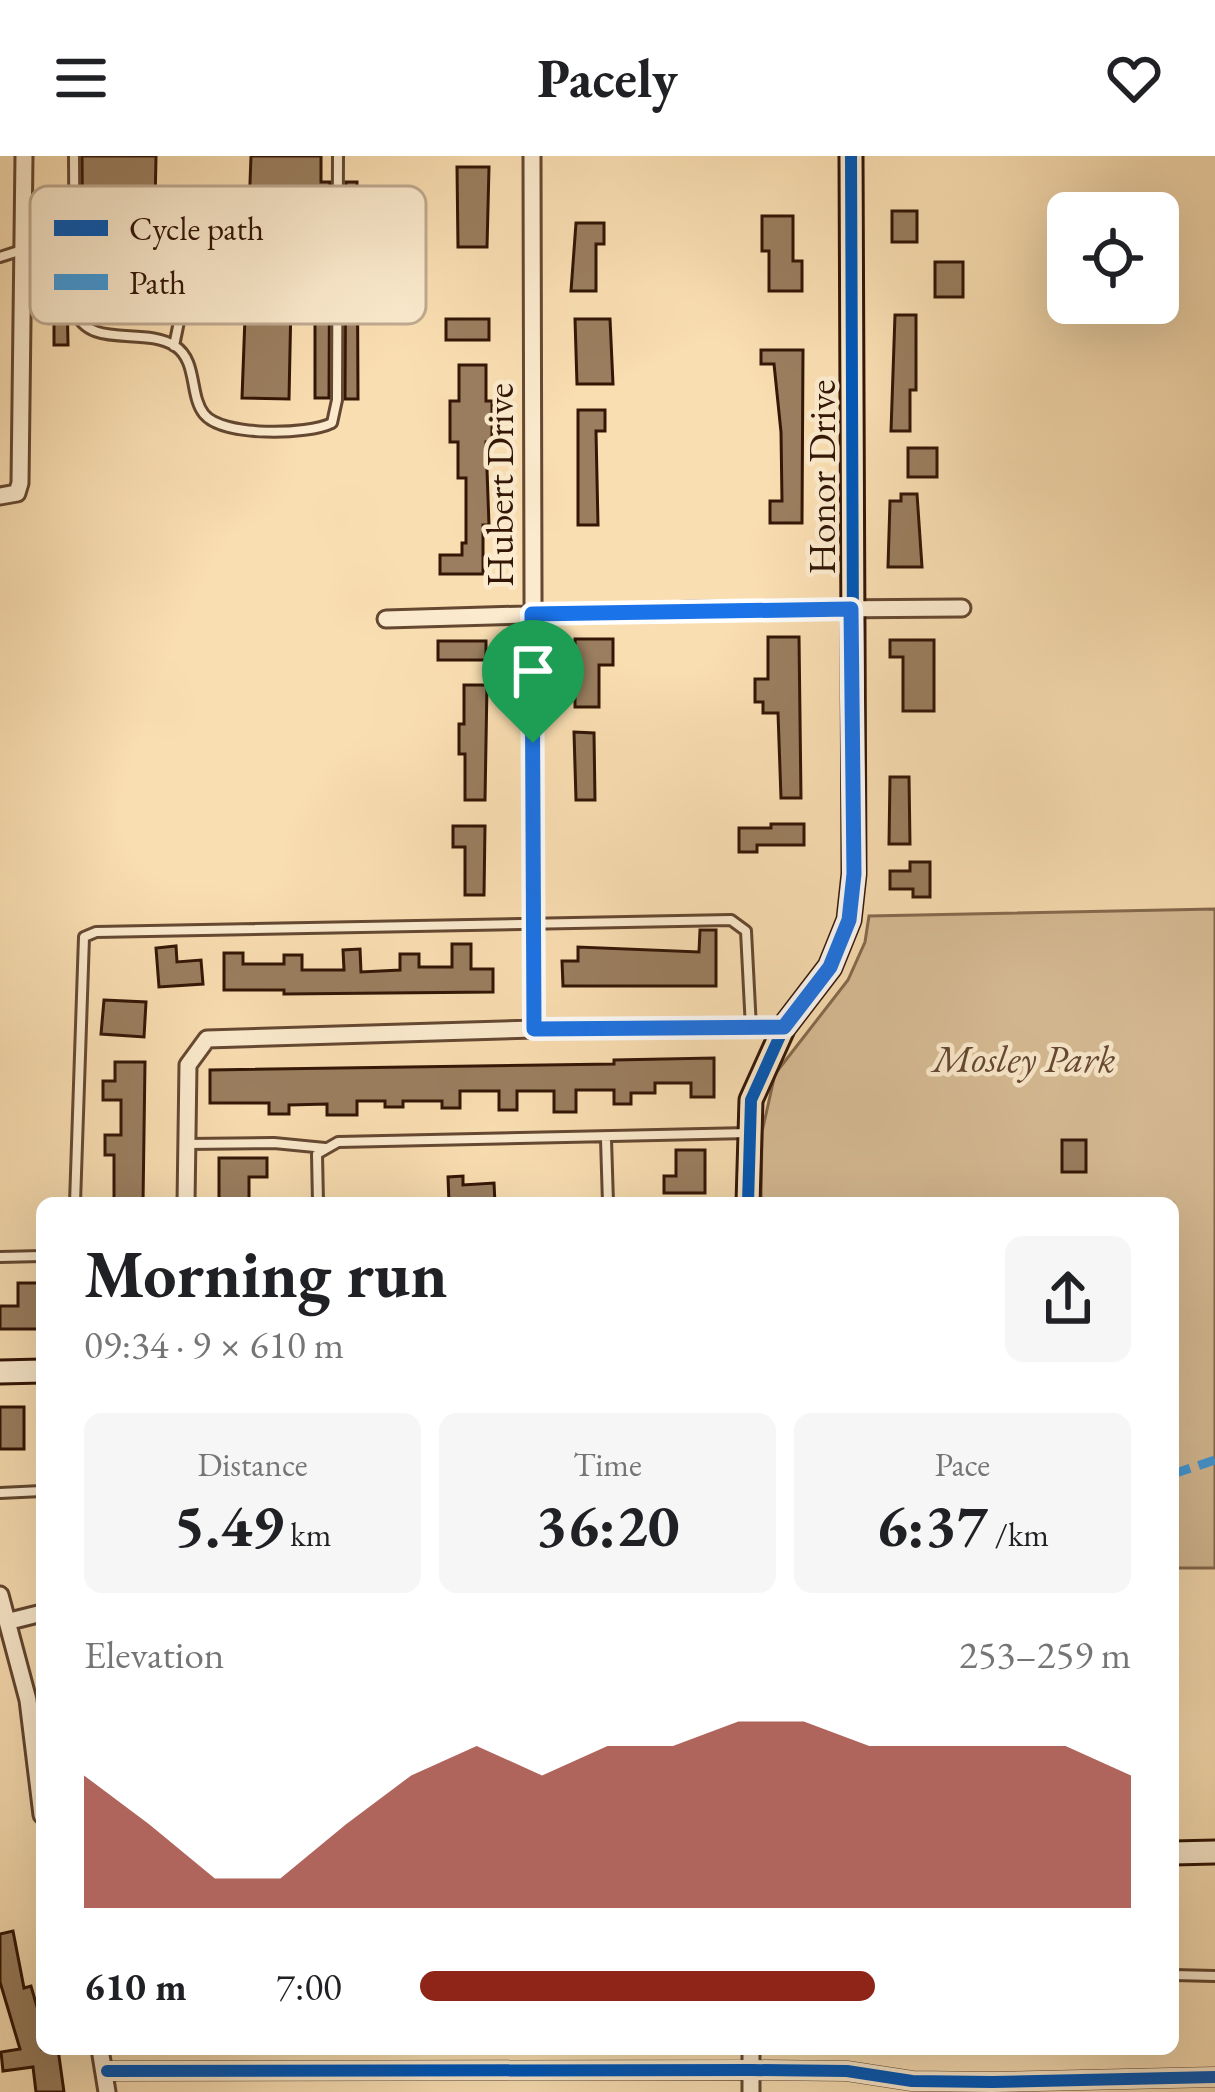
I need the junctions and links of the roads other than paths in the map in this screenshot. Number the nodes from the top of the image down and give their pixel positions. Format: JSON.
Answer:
{"nodes":[{"id":1,"x":24,"y":156,"type":"edge"},
{"id":2,"x":338,"y":156,"type":"edge"},
{"id":3,"x":532,"y":156,"type":"edge"},
{"id":4,"x":851,"y":156,"type":"edge"},
{"id":5,"x":338,"y":186,"type":"edge"},
{"id":6,"x":23,"y":250,"type":"junction"},
{"id":7,"x":0,"y":256,"type":"edge"},
{"id":8,"x":82,"y":324,"type":"edge"},
{"id":9,"x":178,"y":324,"type":"edge"},
{"id":10,"x":337,"y":324,"type":"edge"},
{"id":11,"x":174,"y":346,"type":"junction"},
{"id":12,"x":0,"y":496,"type":"edge"},
{"id":13,"x":962,"y":608,"type":"dead end"},
{"id":14,"x":851,"y":609,"type":"junction"},
{"id":15,"x":532,"y":614,"type":"junction"},
{"id":16,"x":386,"y":619,"type":"dead end"},
{"id":17,"x":534,"y":922,"type":"junction"},
{"id":18,"x":784,"y":1027,"type":"junction"},
{"id":19,"x":751,"y":1028,"type":"junction"},
{"id":20,"x":534,"y":1029,"type":"junction"},
{"id":21,"x":750,"y":1133,"type":"junction"},
{"id":22,"x":606,"y":1138,"type":"junction"},
{"id":23,"x":187,"y":1144,"type":"junction"},
{"id":24,"x":327,"y":1148,"type":"junction"},
{"id":25,"x":75,"y":1197,"type":"edge"},
{"id":26,"x":186,"y":1197,"type":"edge"},
{"id":27,"x":317,"y":1197,"type":"edge"},
{"id":28,"x":608,"y":1197,"type":"edge"},
{"id":29,"x":748,"y":1197,"type":"edge"},
{"id":30,"x":36,"y":1256,"type":"edge"},
{"id":31,"x":0,"y":1257,"type":"edge"},
{"id":32,"x":36,"y":1371,"type":"edge"},
{"id":33,"x":0,"y":1372,"type":"edge"},
{"id":34,"x":36,"y":1491,"type":"edge"},
{"id":35,"x":0,"y":1492,"type":"edge"},
{"id":36,"x":0,"y":1595,"type":"edge"},
{"id":37,"x":36,"y":1614,"type":"edge"},
{"id":38,"x":10,"y":1621,"type":"junction"},
{"id":39,"x":36,"y":1732,"type":"edge"},
{"id":40,"x":1179,"y":1852,"type":"edge"},
{"id":41,"x":1215,"y":1852,"type":"edge"},
{"id":42,"x":1179,"y":1975,"type":"edge"},
{"id":43,"x":1215,"y":1976,"type":"edge"},
{"id":44,"x":102,"y":2055,"type":"edge"},
{"id":45,"x":751,"y":2055,"type":"edge"},
{"id":46,"x":751,"y":2070,"type":"junction"},
{"id":47,"x":107,"y":2072,"type":"junction"},
{"id":48,"x":1215,"y":2078,"type":"edge"},
{"id":49,"x":107,"y":2092,"type":"edge"},
{"id":50,"x":751,"y":2092,"type":"edge"}],
"edges":[{"from":1,"to":6,"type":"street"},
{"from":2,"to":5,"type":"lane"},
{"from":3,"to":15,"type":"street","name":"Hubert Drive"},
{"from":4,"to":14,"type":"street","name":"Honor Drive"},
{"from":6,"to":7,"type":"lane"},
{"from":6,"to":12,"type":"street"},
{"from":8,"to":11,"type":"lane"},
{"from":9,"to":11,"type":"lane"},
{"from":10,"to":11,"type":"lane"},
{"from":13,"to":14,"type":"street"},
{"from":14,"to":15,"type":"street"},
{"from":14,"to":18,"type":"street","name":"Honor Drive"},
{"from":15,"to":16,"type":"street"},
{"from":15,"to":17,"type":"street","name":"Hubert Drive"},
{"from":17,"to":19,"type":"lane"},
{"from":17,"to":20,"type":"street","name":"Hubert Drive"},
{"from":17,"to":25,"type":"lane"},
{"from":18,"to":19,"type":"street"},
{"from":18,"to":21,"type":"street","name":"Honor Drive"},
{"from":19,"to":20,"type":"street"},
{"from":20,"to":23,"type":"street"},
{"from":21,"to":22,"type":"lane"},
{"from":21,"to":29,"type":"street","name":"Honor Drive"},
{"from":22,"to":24,"type":"lane"},
{"from":22,"to":28,"type":"lane"},
{"from":23,"to":24,"type":"lane"},
{"from":23,"to":26,"type":"street"},
{"from":24,"to":27,"type":"lane"},
{"from":30,"to":31,"type":"lane"},
{"from":32,"to":33,"type":"street"},
{"from":34,"to":35,"type":"lane"},
{"from":36,"to":38,"type":"street"},
{"from":37,"to":38,"type":"street"},
{"from":38,"to":39,"type":"street"},
{"from":40,"to":41,"type":"street"},
{"from":42,"to":43,"type":"lane"},
{"from":44,"to":47,"type":"street"},
{"from":45,"to":46,"type":"street"},
{"from":46,"to":47,"type":"street"},
{"from":46,"to":48,"type":"street"},
{"from":46,"to":50,"type":"street"},
{"from":47,"to":49,"type":"street"}]}
